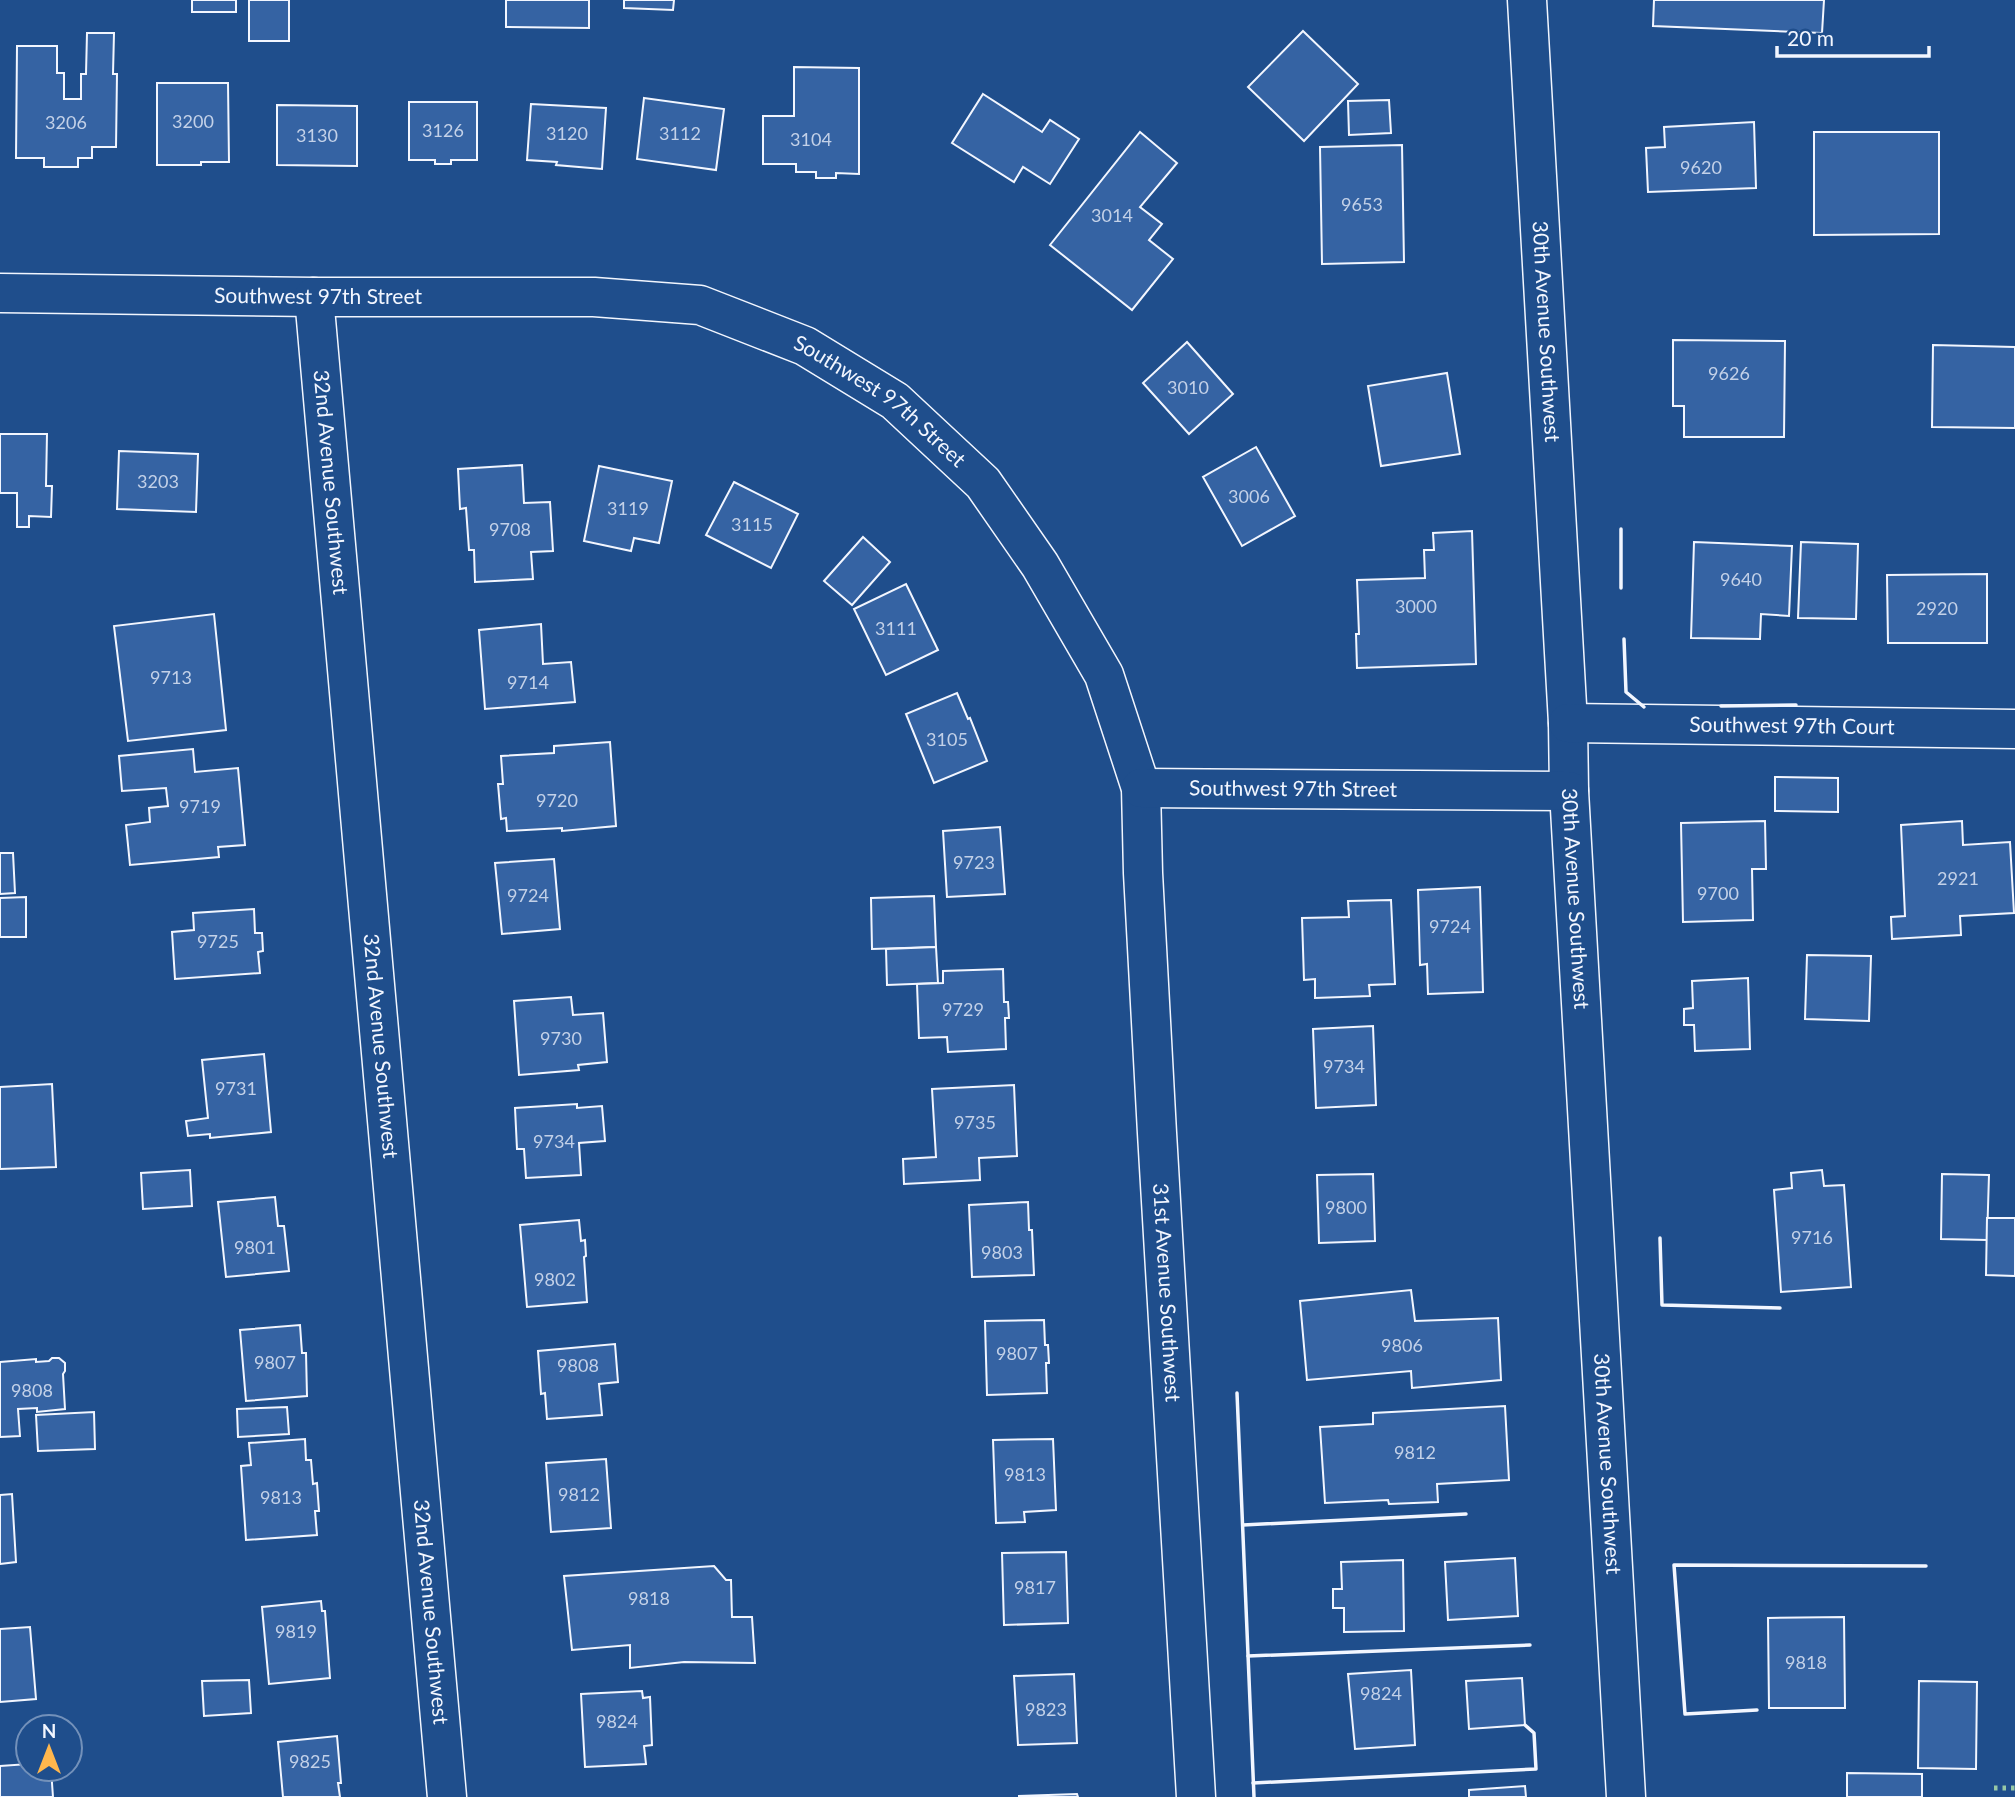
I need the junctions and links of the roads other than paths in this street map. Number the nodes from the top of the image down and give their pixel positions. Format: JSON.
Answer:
{"nodes":[{"id":1,"x":1527,"y":0,"type":"edge"},
{"id":2,"x":0,"y":293,"type":"edge"},
{"id":3,"x":314,"y":297,"type":"junction"},
{"id":4,"x":1568,"y":723,"type":"junction"},
{"id":5,"x":2015,"y":729,"type":"edge"},
{"id":6,"x":1141,"y":788,"type":"junction"},
{"id":7,"x":1569,"y":791,"type":"junction"},
{"id":8,"x":447,"y":1797,"type":"edge"},
{"id":9,"x":1196,"y":1797,"type":"edge"},
{"id":10,"x":1626,"y":1797,"type":"edge"}],
"edges":[{"from":1,"to":4,"type":"street","name":"30th Avenue Southwest"},
{"from":2,"to":3,"type":"street","name":"Southwest 97th Street"},
{"from":3,"to":6,"type":"street","name":"Southwest 97th Street"},
{"from":3,"to":8,"type":"street","name":"32nd Avenue Southwest"},
{"from":4,"to":5,"type":"street","name":"Southwest 97th Court"},
{"from":4,"to":7,"type":"street","name":"30th Avenue Southwest"},
{"from":6,"to":7,"type":"street","name":"Southwest 97th Street"},
{"from":6,"to":9,"type":"street","name":"31st Avenue Southwest"},
{"from":7,"to":10,"type":"street","name":"30th Avenue Southwest"}]}
